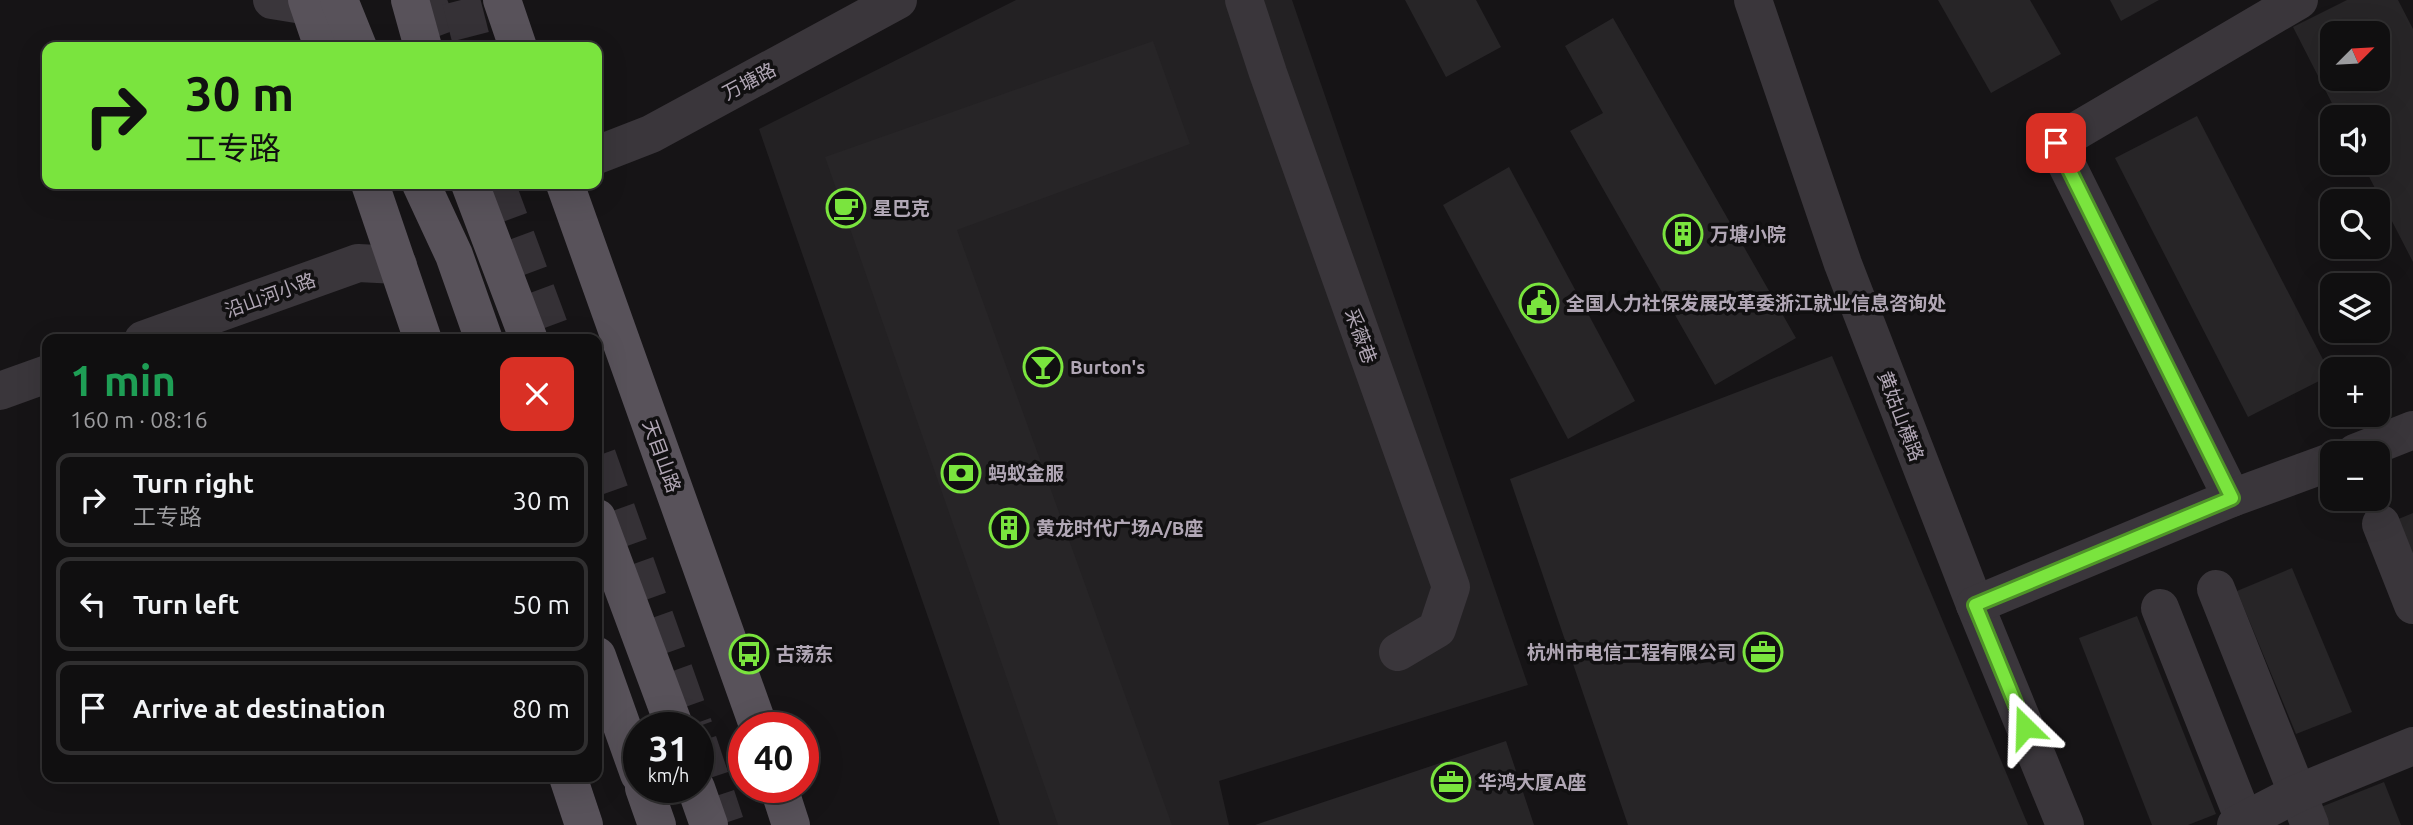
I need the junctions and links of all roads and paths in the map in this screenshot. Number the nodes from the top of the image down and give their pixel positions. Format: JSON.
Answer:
{"nodes":[{"id":1,"x":410,"y":0,"type":"edge"},
{"id":2,"x":502,"y":0,"type":"edge"},
{"id":3,"x":898,"y":0,"type":"edge"},
{"id":4,"x":1244,"y":0,"type":"edge"},
{"id":5,"x":1753,"y":0,"type":"edge"},
{"id":6,"x":2299,"y":0,"type":"edge"},
{"id":7,"x":422,"y":42,"type":"edge"},
{"id":8,"x":516,"y":42,"type":"edge"},
{"id":9,"x":602,"y":153,"type":"edge"},
{"id":10,"x":372,"y":189,"type":"edge"},
{"id":11,"x":423,"y":189,"type":"edge"},
{"id":12,"x":472,"y":189,"type":"edge"},
{"id":13,"x":567,"y":189,"type":"edge"},
{"id":14,"x":398,"y":265,"type":"junction"},
{"id":15,"x":160,"y":334,"type":"edge"},
{"id":16,"x":421,"y":334,"type":"edge"},
{"id":17,"x":482,"y":334,"type":"edge"},
{"id":18,"x":527,"y":334,"type":"edge"},
{"id":19,"x":42,"y":376,"type":"edge"},
{"id":20,"x":0,"y":390,"type":"edge"},
{"id":21,"x":2413,"y":430,"type":"edge"},
{"id":22,"x":2385,"y":441,"type":"edge"},
{"id":23,"x":2320,"y":466,"type":"edge"},
{"id":24,"x":2232,"y":498,"type":"junction"},
{"id":25,"x":2381,"y":524,"type":"dead end"},
{"id":26,"x":602,"y":531,"type":"edge"},
{"id":27,"x":2216,"y":589,"type":"dead end"},
{"id":28,"x":1975,"y":605,"type":"junction"},
{"id":29,"x":2413,"y":606,"type":"edge"},
{"id":30,"x":2160,"y":608,"type":"dead end"},
{"id":31,"x":1398,"y":652,"type":"dead end"},
{"id":32,"x":602,"y":670,"type":"edge"},
{"id":33,"x":669,"y":712,"type":"edge"},
{"id":34,"x":753,"y":712,"type":"edge"},
{"id":35,"x":623,"y":729,"type":"edge"},
{"id":36,"x":2413,"y":746,"type":"edge"},
{"id":37,"x":570,"y":782,"type":"edge"},
{"id":38,"x":649,"y":803,"type":"edge"},
{"id":39,"x":701,"y":803,"type":"edge"},
{"id":40,"x":784,"y":803,"type":"edge"},
{"id":41,"x":2304,"y":809,"type":"edge"},
{"id":42,"x":2242,"y":824,"type":"edge"},
{"id":43,"x":584,"y":825,"type":"edge"},
{"id":44,"x":657,"y":825,"type":"edge"},
{"id":45,"x":709,"y":825,"type":"edge"},
{"id":46,"x":791,"y":825,"type":"edge"},
{"id":47,"x":2065,"y":825,"type":"edge"}],
"edges":[{"from":1,"to":7,"type":"main road"},
{"from":2,"to":8,"type":"main road"},
{"from":3,"to":9,"type":"street","name":"万塘路"},
{"from":4,"to":31,"type":"street","name":"采薇巷"},
{"from":5,"to":28,"type":"street","name":"黄姑山横路"},
{"from":6,"to":24,"type":"street"},
{"from":10,"to":14,"type":"main road"},
{"from":11,"to":17,"type":"main road"},
{"from":12,"to":18,"type":"main road"},
{"from":13,"to":34,"type":"main road","name":"天目山路"},
{"from":14,"to":15,"type":"street","name":"沿山河小路"},
{"from":14,"to":16,"type":"main road"},
{"from":19,"to":20,"type":"street"},
{"from":21,"to":22,"type":"street"},
{"from":23,"to":24,"type":"street"},
{"from":24,"to":28,"type":"street"},
{"from":25,"to":29,"type":"street"},
{"from":26,"to":33,"type":"main road"},
{"from":27,"to":41,"type":"street"},
{"from":28,"to":47,"type":"street","name":"黄姑山横路"},
{"from":30,"to":42,"type":"street"},
{"from":32,"to":35,"type":"main road"},
{"from":36,"to":41,"type":"street"},
{"from":37,"to":43,"type":"main road"},
{"from":38,"to":44,"type":"main road"},
{"from":39,"to":45,"type":"main road"},
{"from":40,"to":46,"type":"main road"},
{"from":41,"to":42,"type":"street"}]}
